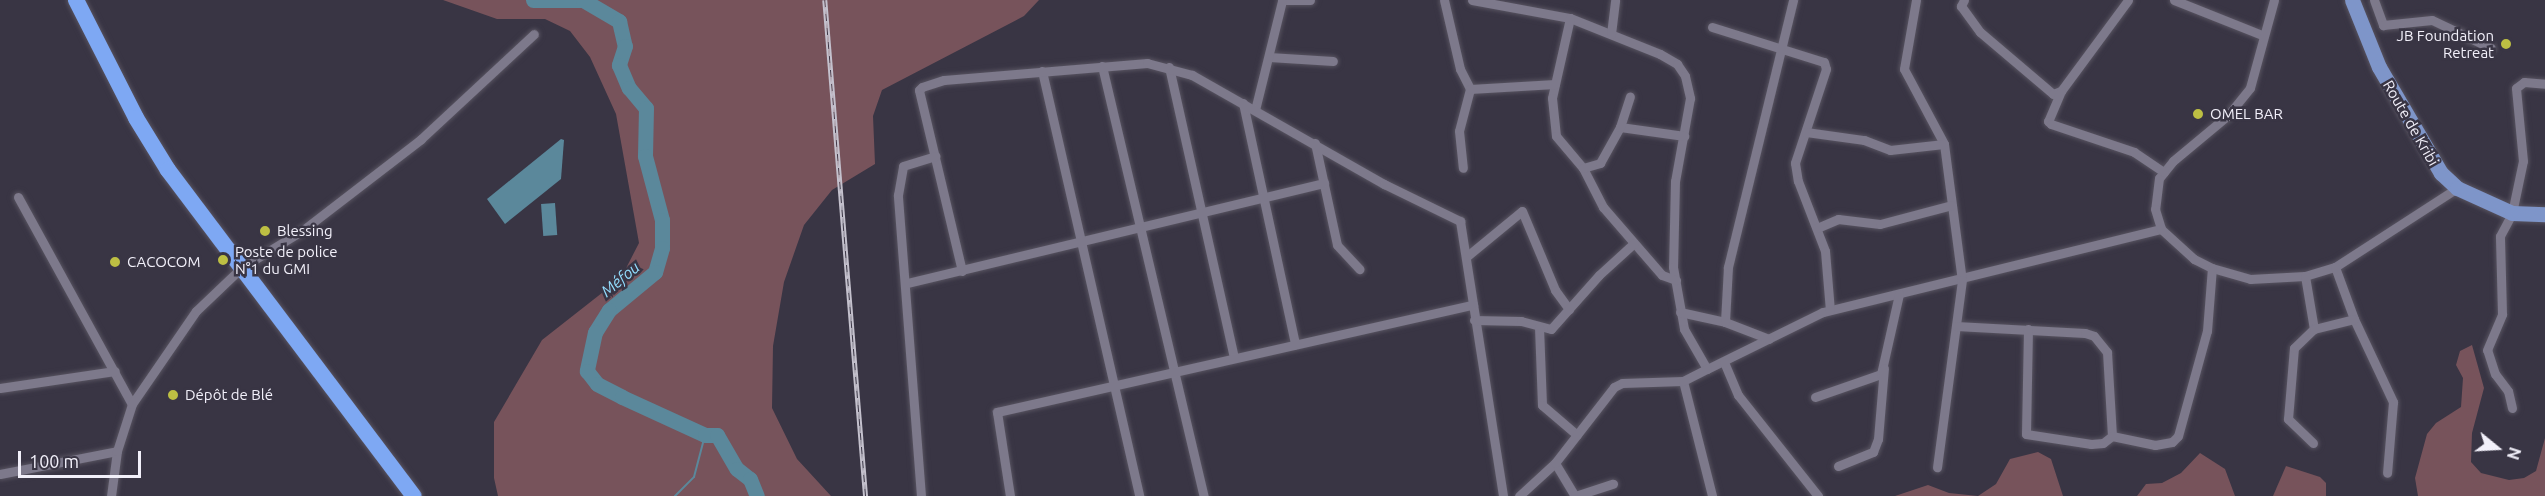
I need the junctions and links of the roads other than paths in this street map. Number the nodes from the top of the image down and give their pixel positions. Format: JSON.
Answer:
{"nodes":[{"id":1,"x":76,"y":0,"type":"edge"},
{"id":2,"x":1282,"y":0,"type":"edge"},
{"id":3,"x":1310,"y":0,"type":"edge"},
{"id":4,"x":1444,"y":0,"type":"edge"},
{"id":5,"x":1472,"y":0,"type":"edge"},
{"id":6,"x":1615,"y":0,"type":"edge"},
{"id":7,"x":1793,"y":0,"type":"edge"},
{"id":8,"x":1916,"y":0,"type":"edge"},
{"id":9,"x":1964,"y":0,"type":"edge"},
{"id":10,"x":2128,"y":0,"type":"edge"},
{"id":11,"x":2174,"y":0,"type":"edge"},
{"id":12,"x":2274,"y":0,"type":"edge"},
{"id":13,"x":2352,"y":0,"type":"edge"},
{"id":14,"x":2374,"y":0,"type":"edge"},
{"id":15,"x":1570,"y":18,"type":"junction"},
{"id":16,"x":1712,"y":27,"type":"dead end"},
{"id":17,"x":534,"y":34,"type":"dead end"},
{"id":18,"x":1611,"y":34,"type":"junction"},
{"id":19,"x":2262,"y":35,"type":"junction"},
{"id":20,"x":1782,"y":48,"type":"junction"},
{"id":21,"x":2491,"y":48,"type":"dead end"},
{"id":22,"x":1269,"y":57,"type":"junction"},
{"id":23,"x":1333,"y":61,"type":"dead end"},
{"id":24,"x":1102,"y":66,"type":"junction"},
{"id":25,"x":1169,"y":67,"type":"junction"},
{"id":26,"x":1042,"y":71,"type":"junction"},
{"id":27,"x":1555,"y":84,"type":"junction"},
{"id":28,"x":2545,"y":84,"type":"edge"},
{"id":29,"x":1470,"y":88,"type":"junction"},
{"id":30,"x":2061,"y":91,"type":"junction"},
{"id":31,"x":1630,"y":97,"type":"dead end"},
{"id":32,"x":1243,"y":103,"type":"junction"},
{"id":33,"x":1255,"y":110,"type":"junction"},
{"id":34,"x":1620,"y":127,"type":"junction"},
{"id":35,"x":1806,"y":132,"type":"junction"},
{"id":36,"x":1684,"y":136,"type":"junction"},
{"id":37,"x":1315,"y":143,"type":"junction"},
{"id":38,"x":1944,"y":144,"type":"junction"},
{"id":39,"x":935,"y":156,"type":"junction"},
{"id":40,"x":1463,"y":168,"type":"dead end"},
{"id":41,"x":1583,"y":168,"type":"junction"},
{"id":42,"x":2164,"y":172,"type":"junction"},
{"id":43,"x":1324,"y":183,"type":"junction"},
{"id":44,"x":2457,"y":188,"type":"junction"},
{"id":45,"x":18,"y":197,"type":"dead end"},
{"id":46,"x":1261,"y":199,"type":"junction"},
{"id":47,"x":1952,"y":205,"type":"junction"},
{"id":48,"x":1203,"y":213,"type":"junction"},
{"id":49,"x":2512,"y":213,"type":"junction"},
{"id":50,"x":2545,"y":214,"type":"edge"},
{"id":51,"x":1142,"y":228,"type":"junction"},
{"id":52,"x":1817,"y":228,"type":"junction"},
{"id":53,"x":2161,"y":229,"type":"junction"},
{"id":54,"x":1080,"y":243,"type":"junction"},
{"id":55,"x":1634,"y":243,"type":"junction"},
{"id":56,"x":1466,"y":257,"type":"junction"},
{"id":57,"x":2336,"y":267,"type":"junction"},
{"id":58,"x":241,"y":268,"type":"junction"},
{"id":59,"x":2212,"y":268,"type":"junction"},
{"id":60,"x":1359,"y":269,"type":"dead end"},
{"id":61,"x":962,"y":271,"type":"junction"},
{"id":62,"x":2305,"y":276,"type":"junction"},
{"id":63,"x":1676,"y":280,"type":"junction"},
{"id":64,"x":1962,"y":280,"type":"junction"},
{"id":65,"x":907,"y":283,"type":"junction"},
{"id":66,"x":1899,"y":294,"type":"junction"},
{"id":67,"x":1473,"y":305,"type":"junction"},
{"id":68,"x":1569,"y":309,"type":"junction"},
{"id":69,"x":1830,"y":310,"type":"junction"},
{"id":70,"x":1680,"y":312,"type":"junction"},
{"id":71,"x":2354,"y":319,"type":"junction"},
{"id":72,"x":1474,"y":320,"type":"junction"},
{"id":73,"x":1725,"y":322,"type":"junction"},
{"id":74,"x":1956,"y":326,"type":"junction"},
{"id":75,"x":1539,"y":327,"type":"junction"},
{"id":76,"x":2028,"y":328,"type":"junction"},
{"id":77,"x":2314,"y":330,"type":"junction"},
{"id":78,"x":1769,"y":339,"type":"junction"},
{"id":79,"x":1295,"y":345,"type":"junction"},
{"id":80,"x":1234,"y":358,"type":"junction"},
{"id":81,"x":1724,"y":362,"type":"junction"},
{"id":82,"x":1884,"y":366,"type":"junction"},
{"id":83,"x":1707,"y":369,"type":"junction"},
{"id":84,"x":115,"y":371,"type":"junction"},
{"id":85,"x":1174,"y":372,"type":"junction"},
{"id":86,"x":1683,"y":381,"type":"junction"},
{"id":87,"x":1112,"y":386,"type":"junction"},
{"id":88,"x":0,"y":388,"type":"edge"},
{"id":89,"x":1815,"y":397,"type":"dead end"},
{"id":90,"x":132,"y":404,"type":"junction"},
{"id":91,"x":2512,"y":408,"type":"dead end"},
{"id":92,"x":1577,"y":435,"type":"junction"},
{"id":93,"x":2112,"y":436,"type":"junction"},
{"id":94,"x":2313,"y":443,"type":"dead end"},
{"id":95,"x":117,"y":451,"type":"junction"},
{"id":96,"x":1555,"y":463,"type":"junction"},
{"id":97,"x":1838,"y":466,"type":"dead end"},
{"id":98,"x":1937,"y":467,"type":"dead end"},
{"id":99,"x":2387,"y":473,"type":"dead end"},
{"id":100,"x":0,"y":474,"type":"edge"},
{"id":101,"x":1613,"y":484,"type":"dead end"},
{"id":102,"x":111,"y":496,"type":"edge"},
{"id":103,"x":414,"y":496,"type":"edge"},
{"id":104,"x":921,"y":496,"type":"edge"},
{"id":105,"x":1010,"y":496,"type":"edge"},
{"id":106,"x":1139,"y":496,"type":"edge"},
{"id":107,"x":1204,"y":496,"type":"edge"},
{"id":108,"x":1503,"y":496,"type":"edge"},
{"id":109,"x":1519,"y":496,"type":"edge"},
{"id":110,"x":1575,"y":496,"type":"edge"},
{"id":111,"x":1712,"y":496,"type":"edge"},
{"id":112,"x":1818,"y":496,"type":"edge"}],
"edges":[{"from":1,"to":58,"type":"highway"},
{"from":2,"to":3,"type":"street"},
{"from":2,"to":22,"type":"street"},
{"from":4,"to":29,"type":"street"},
{"from":5,"to":15,"type":"street"},
{"from":6,"to":18,"type":"street"},
{"from":7,"to":20,"type":"street"},
{"from":8,"to":38,"type":"street"},
{"from":9,"to":30,"type":"street"},
{"from":10,"to":30,"type":"street"},
{"from":11,"to":19,"type":"street"},
{"from":12,"to":19,"type":"street"},
{"from":13,"to":44,"type":"main road","name":"Route de Kribi"},
{"from":14,"to":21,"type":"street"},
{"from":15,"to":18,"type":"street"},
{"from":15,"to":27,"type":"street"},
{"from":16,"to":20,"type":"street"},
{"from":17,"to":58,"type":"street"},
{"from":18,"to":36,"type":"street"},
{"from":19,"to":42,"type":"street"},
{"from":20,"to":35,"type":"street"},
{"from":20,"to":73,"type":"street"},
{"from":22,"to":23,"type":"street"},
{"from":22,"to":33,"type":"street"},
{"from":24,"to":25,"type":"street"},
{"from":24,"to":26,"type":"street"},
{"from":24,"to":51,"type":"street"},
{"from":25,"to":32,"type":"street"},
{"from":25,"to":48,"type":"street"},
{"from":26,"to":39,"type":"street"},
{"from":26,"to":54,"type":"street"},
{"from":27,"to":29,"type":"street"},
{"from":27,"to":41,"type":"street"},
{"from":28,"to":49,"type":"street"},
{"from":29,"to":40,"type":"street"},
{"from":30,"to":42,"type":"street"},
{"from":31,"to":34,"type":"street"},
{"from":32,"to":33,"type":"street"},
{"from":32,"to":46,"type":"street"},
{"from":33,"to":37,"type":"street"},
{"from":34,"to":36,"type":"street"},
{"from":34,"to":41,"type":"street"},
{"from":35,"to":38,"type":"street"},
{"from":35,"to":52,"type":"street"},
{"from":36,"to":63,"type":"street"},
{"from":37,"to":43,"type":"street"},
{"from":37,"to":56,"type":"street"},
{"from":38,"to":47,"type":"street"},
{"from":39,"to":61,"type":"street"},
{"from":39,"to":65,"type":"street"},
{"from":41,"to":55,"type":"street"},
{"from":42,"to":53,"type":"street"},
{"from":43,"to":46,"type":"street"},
{"from":43,"to":60,"type":"street"},
{"from":44,"to":49,"type":"main road","name":"Route de Kribi"},
{"from":44,"to":57,"type":"street"},
{"from":45,"to":84,"type":"street"},
{"from":46,"to":48,"type":"street"},
{"from":46,"to":79,"type":"street"},
{"from":47,"to":52,"type":"street"},
{"from":47,"to":64,"type":"street"},
{"from":48,"to":51,"type":"street"},
{"from":48,"to":80,"type":"street"},
{"from":49,"to":50,"type":"main road","name":"Route de Kribi"},
{"from":49,"to":91,"type":"street"},
{"from":51,"to":54,"type":"street"},
{"from":51,"to":85,"type":"street"},
{"from":52,"to":69,"type":"street"},
{"from":53,"to":59,"type":"street"},
{"from":53,"to":64,"type":"street"},
{"from":54,"to":61,"type":"street"},
{"from":54,"to":87,"type":"street"},
{"from":55,"to":63,"type":"street"},
{"from":55,"to":68,"type":"street"},
{"from":56,"to":67,"type":"street"},
{"from":56,"to":68,"type":"street"},
{"from":57,"to":62,"type":"street"},
{"from":57,"to":71,"type":"street"},
{"from":58,"to":90,"type":"street"},
{"from":58,"to":103,"type":"highway"},
{"from":59,"to":62,"type":"street"},
{"from":59,"to":93,"type":"street"},
{"from":61,"to":65,"type":"street"},
{"from":62,"to":77,"type":"street"},
{"from":63,"to":70,"type":"street"},
{"from":64,"to":66,"type":"street"},
{"from":64,"to":74,"type":"street"},
{"from":65,"to":104,"type":"street"},
{"from":66,"to":69,"type":"street"},
{"from":66,"to":82,"type":"street"},
{"from":67,"to":72,"type":"street"},
{"from":67,"to":79,"type":"street"},
{"from":68,"to":75,"type":"street"},
{"from":69,"to":78,"type":"street"},
{"from":70,"to":73,"type":"street"},
{"from":70,"to":83,"type":"street"},
{"from":71,"to":77,"type":"street"},
{"from":71,"to":99,"type":"street"},
{"from":72,"to":75,"type":"street"},
{"from":72,"to":108,"type":"street"},
{"from":73,"to":78,"type":"street"},
{"from":74,"to":76,"type":"street"},
{"from":74,"to":98,"type":"street"},
{"from":75,"to":92,"type":"street"},
{"from":76,"to":93,"type":"street"},
{"from":76,"to":93,"type":"street"},
{"from":77,"to":94,"type":"street"},
{"from":78,"to":81,"type":"street"},
{"from":79,"to":80,"type":"street"},
{"from":80,"to":85,"type":"street"},
{"from":81,"to":83,"type":"street"},
{"from":81,"to":112,"type":"street"},
{"from":82,"to":89,"type":"street"},
{"from":82,"to":97,"type":"street"},
{"from":83,"to":86,"type":"street"},
{"from":84,"to":88,"type":"street"},
{"from":84,"to":90,"type":"street"},
{"from":85,"to":87,"type":"street"},
{"from":85,"to":107,"type":"street"},
{"from":86,"to":92,"type":"street"},
{"from":86,"to":111,"type":"street"},
{"from":87,"to":105,"type":"street"},
{"from":87,"to":106,"type":"street"},
{"from":90,"to":95,"type":"street"},
{"from":92,"to":96,"type":"street"},
{"from":95,"to":100,"type":"street"},
{"from":95,"to":102,"type":"street"},
{"from":96,"to":109,"type":"street"},
{"from":96,"to":110,"type":"street"},
{"from":101,"to":110,"type":"street"}]}
